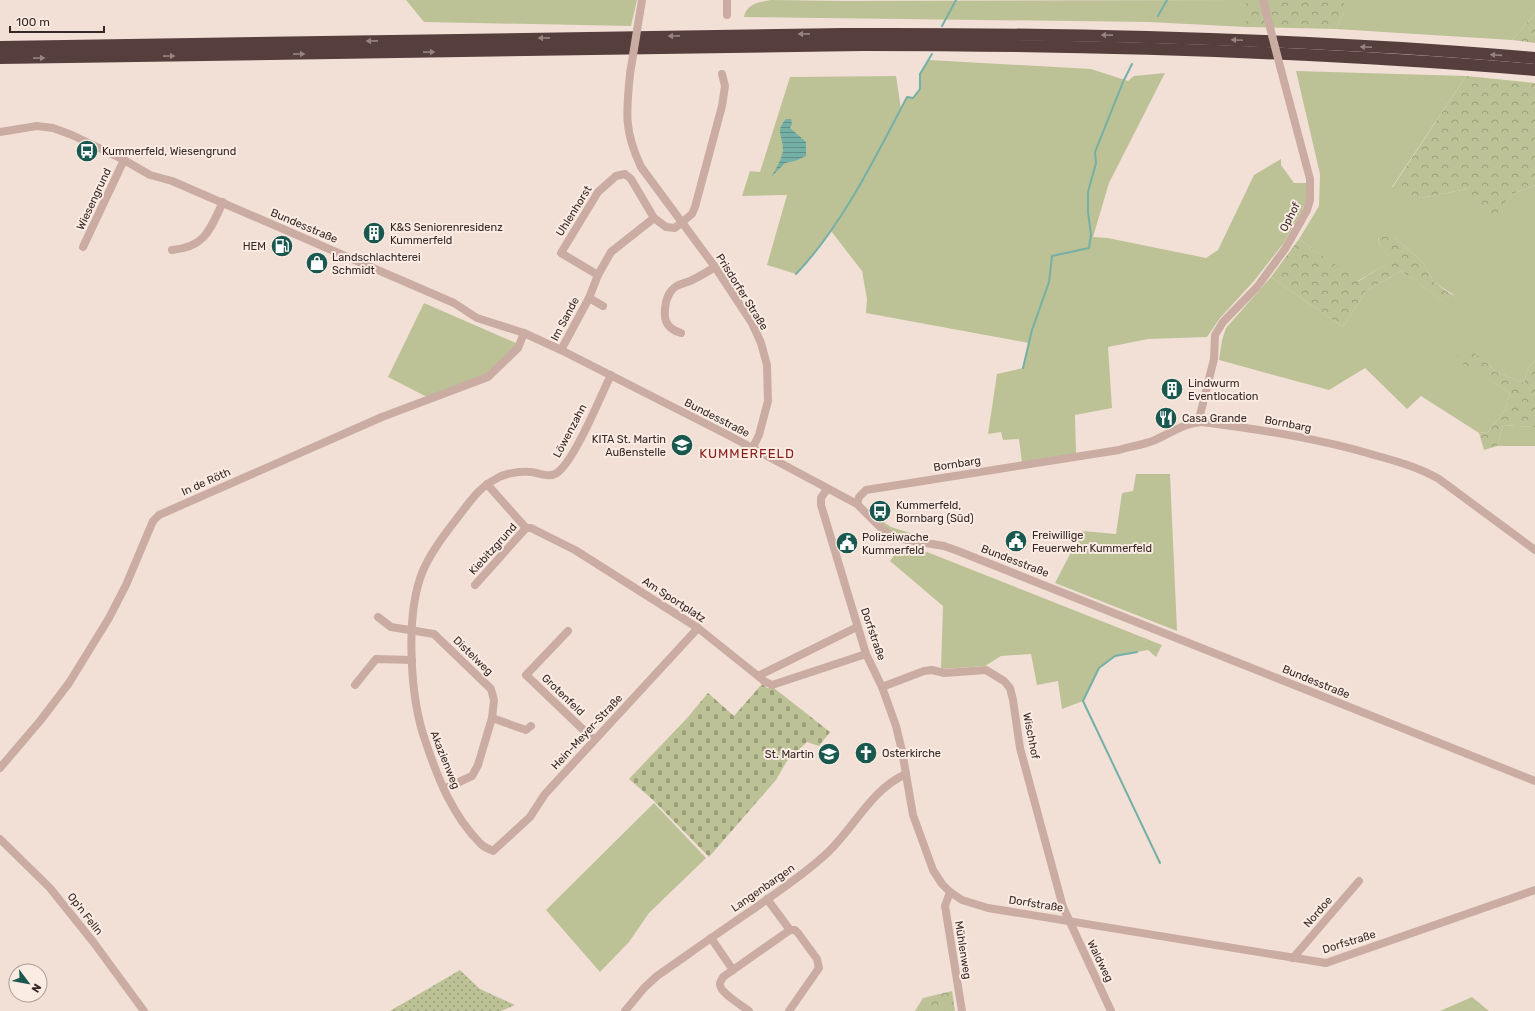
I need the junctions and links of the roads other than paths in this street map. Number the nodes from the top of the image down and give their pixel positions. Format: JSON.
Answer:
{"nodes":[{"id":1,"x":642,"y":0,"type":"edge"},
{"id":2,"x":727,"y":0,"type":"edge"},
{"id":3,"x":1263,"y":0,"type":"edge"},
{"id":4,"x":728,"y":14,"type":"dead end"},
{"id":5,"x":0,"y":47,"type":"edge"},
{"id":6,"x":0,"y":58,"type":"edge"},
{"id":7,"x":1535,"y":58,"type":"edge"},
{"id":8,"x":1535,"y":70,"type":"edge"},
{"id":9,"x":722,"y":74,"type":"dead end"},
{"id":10,"x":0,"y":132,"type":"edge"},
{"id":11,"x":124,"y":160,"type":"junction"},
{"id":12,"x":223,"y":202,"type":"junction"},
{"id":13,"x":654,"y":218,"type":"junction"},
{"id":14,"x":682,"y":223,"type":"junction"},
{"id":15,"x":83,"y":247,"type":"dead end"},
{"id":16,"x":172,"y":250,"type":"dead end"},
{"id":17,"x":715,"y":267,"type":"junction"},
{"id":18,"x":598,"y":275,"type":"junction"},
{"id":19,"x":589,"y":298,"type":"junction"},
{"id":20,"x":603,"y":306,"type":"dead end"},
{"id":21,"x":681,"y":333,"type":"dead end"},
{"id":22,"x":524,"y":334,"type":"junction"},
{"id":23,"x":561,"y":350,"type":"junction"},
{"id":24,"x":611,"y":375,"type":"junction"},
{"id":25,"x":1201,"y":422,"type":"junction"},
{"id":26,"x":752,"y":449,"type":"junction"},
{"id":27,"x":487,"y":484,"type":"junction"},
{"id":28,"x":827,"y":489,"type":"junction"},
{"id":29,"x":857,"y":504,"type":"junction"},
{"id":30,"x":526,"y":528,"type":"junction"},
{"id":31,"x":1535,"y":550,"type":"edge"},
{"id":32,"x":475,"y":585,"type":"dead end"},
{"id":33,"x":378,"y":617,"type":"dead end"},
{"id":34,"x":857,"y":627,"type":"junction"},
{"id":35,"x":698,"y":628,"type":"junction"},
{"id":36,"x":412,"y":630,"type":"junction"},
{"id":37,"x":568,"y":631,"type":"dead end"},
{"id":38,"x":866,"y":654,"type":"junction"},
{"id":39,"x":412,"y":660,"type":"junction"},
{"id":40,"x":758,"y":676,"type":"junction"},
{"id":41,"x":355,"y":685,"type":"dead end"},
{"id":42,"x":882,"y":687,"type":"junction"},
{"id":43,"x":492,"y":718,"type":"junction"},
{"id":44,"x":526,"y":730,"type":"dead end"},
{"id":45,"x":594,"y":740,"type":"junction"},
{"id":46,"x":0,"y":768,"type":"edge"},
{"id":47,"x":906,"y":774,"type":"junction"},
{"id":48,"x":1535,"y":781,"type":"edge"},
{"id":49,"x":444,"y":789,"type":"junction"},
{"id":50,"x":0,"y":839,"type":"edge"},
{"id":51,"x":493,"y":851,"type":"joint"},
{"id":52,"x":1359,"y":881,"type":"dead end"},
{"id":53,"x":1535,"y":890,"type":"edge"},
{"id":54,"x":950,"y":892,"type":"junction"},
{"id":55,"x":767,"y":899,"type":"junction"},
{"id":56,"x":1068,"y":920,"type":"junction"},
{"id":57,"x":790,"y":930,"type":"junction"},
{"id":58,"x":711,"y":938,"type":"junction"},
{"id":59,"x":1293,"y":958,"type":"junction"},
{"id":60,"x":733,"y":970,"type":"junction"},
{"id":61,"x":144,"y":1011,"type":"edge"},
{"id":62,"x":625,"y":1011,"type":"edge"},
{"id":63,"x":749,"y":1011,"type":"edge"},
{"id":64,"x":789,"y":1011,"type":"edge"},
{"id":65,"x":962,"y":1011,"type":"edge"},
{"id":66,"x":1111,"y":1011,"type":"edge"}],
"edges":[{"from":1,"to":14,"type":"street","name":"Prisdorfer Straße","bridge":true},
{"from":2,"to":4,"type":"street"},
{"from":3,"to":25,"type":"street","name":"Ophof","bridge":true},
{"from":7,"to":5,"type":"highway","one_way":true},
{"from":6,"to":8,"type":"highway","one_way":true},
{"from":9,"to":14,"type":"street"},
{"from":10,"to":11,"type":"street","name":"Bundesstraße"},
{"from":11,"to":12,"type":"street","name":"Bundesstraße"},
{"from":11,"to":15,"type":"street","name":"Wiesengrund"},
{"from":12,"to":16,"type":"street"},
{"from":12,"to":22,"type":"street","name":"Bundesstraße"},
{"from":13,"to":14,"type":"street"},
{"from":13,"to":18,"type":"street","name":"Im Sande"},
{"from":13,"to":18,"type":"street","name":"Uhlenhorst"},
{"from":14,"to":17,"type":"street","name":"Prisdorfer Straße"},
{"from":17,"to":21,"type":"street"},
{"from":17,"to":26,"type":"street","name":"Prisdorfer Straße"},
{"from":18,"to":19,"type":"street","name":"Im Sande"},
{"from":19,"to":20,"type":"street","name":"Im Sande"},
{"from":19,"to":23,"type":"street","name":"Im Sande"},
{"from":22,"to":23,"type":"street","name":"Bundesstraße"},
{"from":22,"to":46,"type":"street","name":"In de Röth"},
{"from":23,"to":24,"type":"street","name":"Bundesstraße"},
{"from":24,"to":26,"type":"street","name":"Bundesstraße"},
{"from":24,"to":27,"type":"street","name":"Löwenzahn"},
{"from":25,"to":29,"type":"street","name":"Bornbarg"},
{"from":25,"to":31,"type":"street","name":"Bornbarg"},
{"from":26,"to":28,"type":"street","name":"Bundesstraße"},
{"from":27,"to":30,"type":"street","name":"Am Sportplatz"},
{"from":27,"to":36,"type":"street","name":"Akazienweg"},
{"from":28,"to":29,"type":"street","name":"Bundesstraße"},
{"from":28,"to":34,"type":"street","name":"Dorfstraße"},
{"from":29,"to":48,"type":"street","name":"Bundesstraße"},
{"from":30,"to":32,"type":"street","name":"Kiebitzgrund"},
{"from":30,"to":35,"type":"street","name":"Am Sportplatz"},
{"from":33,"to":36,"type":"street","name":"Distelweg"},
{"from":34,"to":38,"type":"street","name":"Dorfstraße"},
{"from":34,"to":40,"type":"street"},
{"from":35,"to":40,"type":"street","name":"Am Sportplatz"},
{"from":35,"to":45,"type":"street","name":"Hein-Meyer-Straße"},
{"from":36,"to":39,"type":"street","name":"Akazienweg"},
{"from":36,"to":43,"type":"street","name":"Distelweg"},
{"from":37,"to":45,"type":"street","name":"Grotenfeld"},
{"from":38,"to":40,"type":"street","name":"Am Sportplatz"},
{"from":38,"to":42,"type":"street","name":"Dorfstraße"},
{"from":39,"to":41,"type":"street"},
{"from":39,"to":49,"type":"street","name":"Akazienweg"},
{"from":42,"to":47,"type":"street","name":"Dorfstraße"},
{"from":42,"to":56,"type":"street","name":"Wischhof"},
{"from":43,"to":44,"type":"street"},
{"from":43,"to":49,"type":"street","name":"Distelweg"},
{"from":45,"to":51,"type":"street","name":"Hein-Meyer-Straße"},
{"from":47,"to":54,"type":"street","name":"Dorfstraße"},
{"from":47,"to":55,"type":"street","name":"Langenbargen"},
{"from":49,"to":51,"type":"street","name":"Akazienweg"},
{"from":50,"to":61,"type":"street","name":"Op'n Felln"},
{"from":52,"to":59,"type":"street","name":"Nordoe"},
{"from":53,"to":59,"type":"street","name":"Dorfstraße"},
{"from":54,"to":56,"type":"street","name":"Dorfstraße"},
{"from":54,"to":65,"type":"street","name":"Mühlenweg"},
{"from":55,"to":57,"type":"street"},
{"from":55,"to":58,"type":"street","name":"Langenbargen"},
{"from":56,"to":59,"type":"street","name":"Dorfstraße"},
{"from":56,"to":66,"type":"street","name":"Waldweg"},
{"from":57,"to":60,"type":"street"},
{"from":57,"to":64,"type":"street"},
{"from":58,"to":60,"type":"street"},
{"from":58,"to":62,"type":"street","name":"Langenbargen"},
{"from":60,"to":63,"type":"street"}]}
